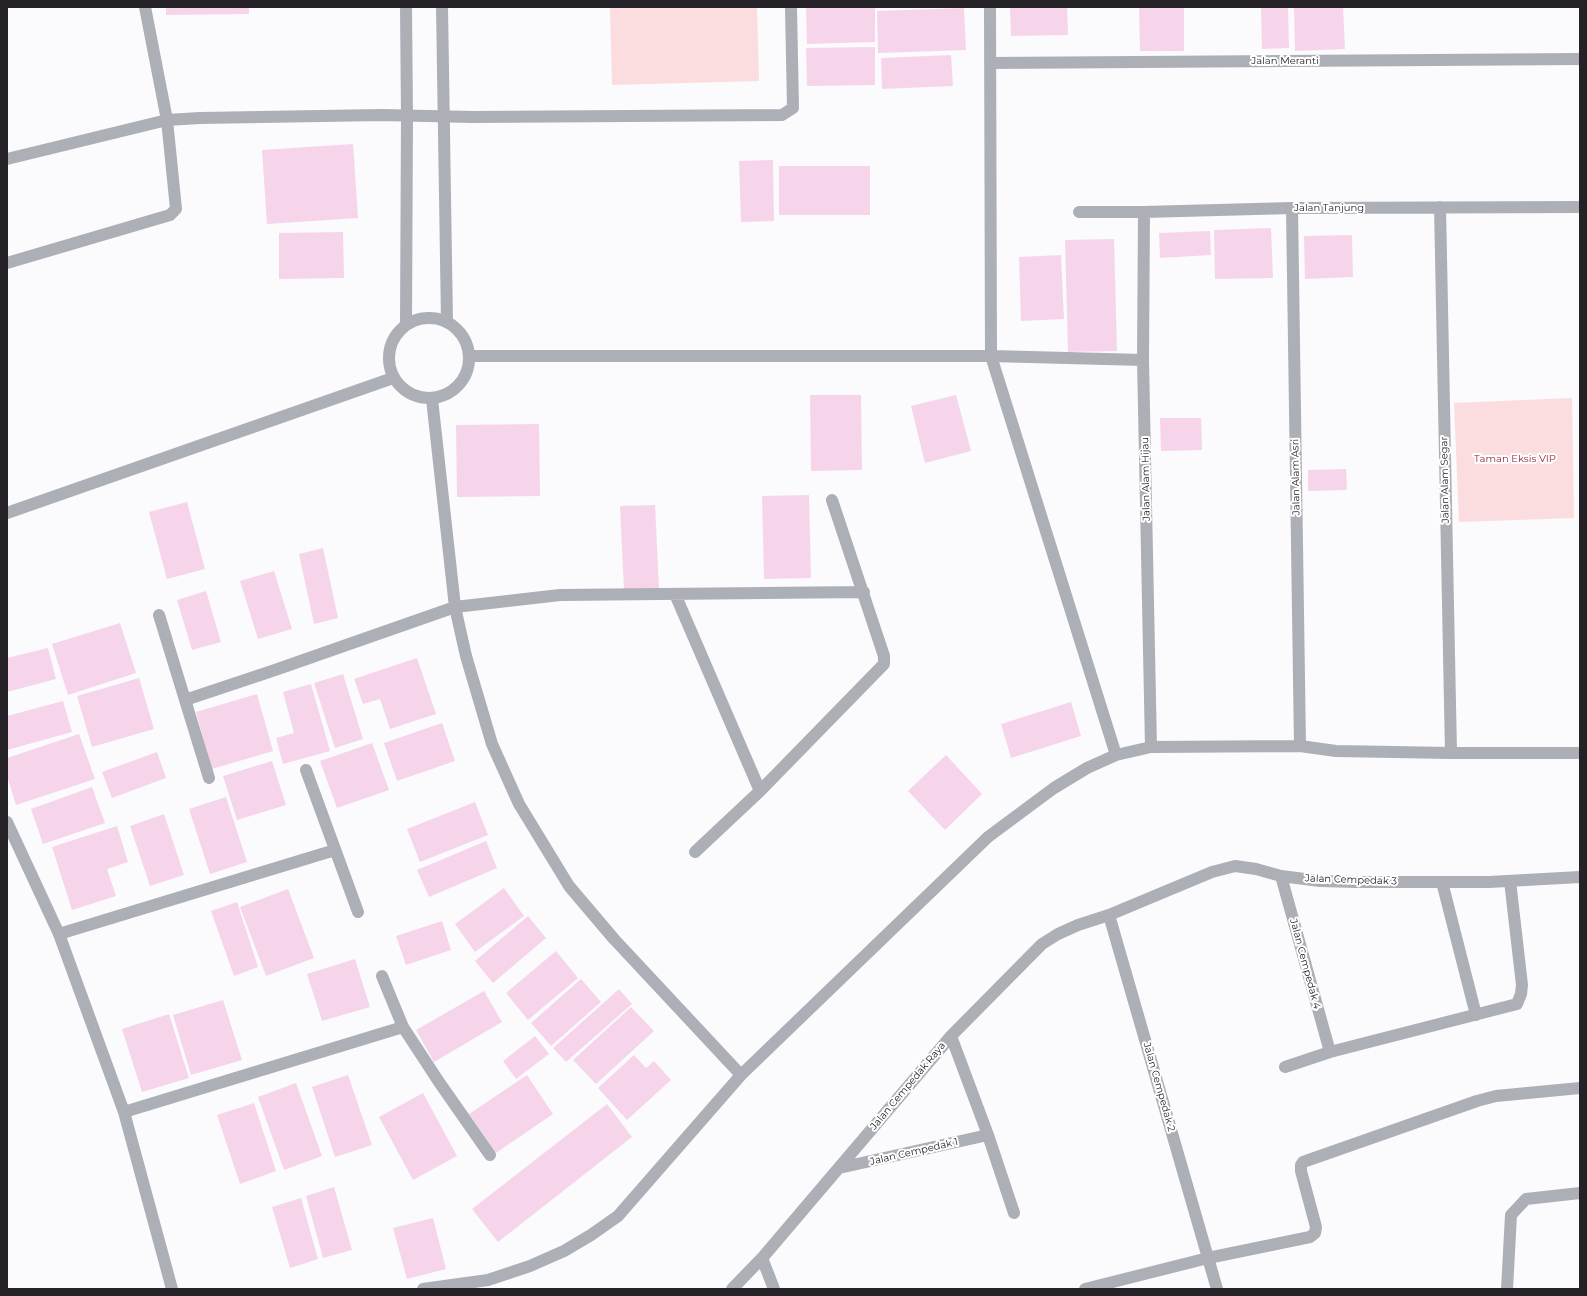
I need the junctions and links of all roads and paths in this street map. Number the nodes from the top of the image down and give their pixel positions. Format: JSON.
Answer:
{"nodes":[{"id":1,"x":145,"y":7,"type":"edge"},
{"id":2,"x":406,"y":7,"type":"edge"},
{"id":3,"x":442,"y":7,"type":"edge"},
{"id":4,"x":791,"y":7,"type":"edge"},
{"id":5,"x":990,"y":7,"type":"edge"},
{"id":6,"x":1580,"y":60,"type":"edge"},
{"id":7,"x":990,"y":63,"type":"junction"},
{"id":8,"x":407,"y":116,"type":"junction"},
{"id":9,"x":443,"y":116,"type":"junction"},
{"id":10,"x":168,"y":120,"type":"junction"},
{"id":11,"x":7,"y":159,"type":"edge"},
{"id":12,"x":1440,"y":207,"type":"junction"},
{"id":13,"x":1580,"y":207,"type":"edge"},
{"id":14,"x":1292,"y":208,"type":"junction"},
{"id":15,"x":1079,"y":212,"type":"dead end"},
{"id":16,"x":1144,"y":212,"type":"junction"},
{"id":17,"x":7,"y":263,"type":"edge"},
{"id":18,"x":447,"y":322,"type":"junction"},
{"id":19,"x":406,"y":324,"type":"junction"},
{"id":20,"x":469,"y":356,"type":"junction"},
{"id":21,"x":991,"y":356,"type":"junction"},
{"id":22,"x":1144,"y":360,"type":"junction"},
{"id":23,"x":393,"y":378,"type":"junction"},
{"id":24,"x":432,"y":399,"type":"junction"},
{"id":25,"x":832,"y":500,"type":"dead end"},
{"id":26,"x":7,"y":513,"type":"edge"},
{"id":27,"x":864,"y":592,"type":"junction"},
{"id":28,"x":675,"y":594,"type":"junction"},
{"id":29,"x":455,"y":606,"type":"junction"},
{"id":30,"x":159,"y":615,"type":"dead end"},
{"id":31,"x":185,"y":700,"type":"junction"},
{"id":32,"x":1300,"y":746,"type":"junction"},
{"id":33,"x":1151,"y":747,"type":"junction"},
{"id":34,"x":1451,"y":753,"type":"junction"},
{"id":35,"x":1580,"y":753,"type":"edge"},
{"id":36,"x":1116,"y":755,"type":"junction"},
{"id":37,"x":306,"y":770,"type":"dead end"},
{"id":38,"x":209,"y":778,"type":"dead end"},
{"id":39,"x":760,"y":791,"type":"junction"},
{"id":40,"x":7,"y":822,"type":"edge"},
{"id":41,"x":335,"y":850,"type":"junction"},
{"id":42,"x":695,"y":852,"type":"dead end"},
{"id":43,"x":1281,"y":876,"type":"junction"},
{"id":44,"x":1580,"y":877,"type":"edge"},
{"id":45,"x":1510,"y":881,"type":"junction"},
{"id":46,"x":1442,"y":882,"type":"junction"},
{"id":47,"x":358,"y":912,"type":"dead end"},
{"id":48,"x":1109,"y":916,"type":"junction"},
{"id":49,"x":59,"y":934,"type":"junction"},
{"id":50,"x":382,"y":976,"type":"dead end"},
{"id":51,"x":1476,"y":1015,"type":"junction"},
{"id":52,"x":403,"y":1027,"type":"junction"},
{"id":53,"x":951,"y":1036,"type":"junction"},
{"id":54,"x":1330,"y":1052,"type":"junction"},
{"id":55,"x":1285,"y":1067,"type":"dead end"},
{"id":56,"x":741,"y":1075,"type":"junction"},
{"id":57,"x":1580,"y":1088,"type":"edge"},
{"id":58,"x":124,"y":1112,"type":"junction"},
{"id":59,"x":988,"y":1135,"type":"junction"},
{"id":60,"x":490,"y":1155,"type":"dead end"},
{"id":61,"x":839,"y":1168,"type":"junction"},
{"id":62,"x":1580,"y":1193,"type":"edge"},
{"id":63,"x":1014,"y":1213,"type":"dead end"},
{"id":64,"x":762,"y":1258,"type":"junction"},
{"id":65,"x":1208,"y":1258,"type":"junction"},
{"id":66,"x":172,"y":1289,"type":"edge"},
{"id":67,"x":423,"y":1289,"type":"edge"},
{"id":68,"x":732,"y":1289,"type":"edge"},
{"id":69,"x":774,"y":1289,"type":"edge"},
{"id":70,"x":1086,"y":1289,"type":"edge"},
{"id":71,"x":1217,"y":1289,"type":"edge"},
{"id":72,"x":1507,"y":1289,"type":"edge"}],
"edges":[{"from":1,"to":10,"type":"street"},
{"from":2,"to":8,"type":"street"},
{"from":3,"to":9,"type":"street"},
{"from":4,"to":9,"type":"street"},
{"from":5,"to":7,"type":"street"},
{"from":6,"to":7,"type":"street","name":"Jalan Meranti"},
{"from":7,"to":21,"type":"street"},
{"from":8,"to":9,"type":"street"},
{"from":8,"to":10,"type":"street"},
{"from":8,"to":19,"type":"street"},
{"from":9,"to":18,"type":"street"},
{"from":10,"to":11,"type":"street"},
{"from":10,"to":17,"type":"street"},
{"from":12,"to":13,"type":"street","name":"Jalan Tanjung"},
{"from":12,"to":14,"type":"street","name":"Jalan Tanjung"},
{"from":12,"to":34,"type":"street","name":"Jalan Alam Segar"},
{"from":14,"to":16,"type":"street","name":"Jalan Tanjung"},
{"from":14,"to":32,"type":"street","name":"Jalan Alam Asri"},
{"from":15,"to":16,"type":"street","name":"Jalan Tanjung"},
{"from":16,"to":22,"type":"street","name":"Jalan Alam Hijau"},
{"from":18,"to":19,"type":"street"},
{"from":18,"to":20,"type":"street"},
{"from":19,"to":23,"type":"street"},
{"from":20,"to":21,"type":"street"},
{"from":20,"to":24,"type":"street"},
{"from":21,"to":22,"type":"street"},
{"from":21,"to":36,"type":"street"},
{"from":22,"to":33,"type":"street","name":"Jalan Alam Hijau"},
{"from":23,"to":24,"type":"street"},
{"from":23,"to":26,"type":"street"},
{"from":24,"to":29,"type":"street"},
{"from":25,"to":27,"type":"street"},
{"from":27,"to":28,"type":"street"},
{"from":27,"to":39,"type":"street"},
{"from":28,"to":29,"type":"street"},
{"from":28,"to":39,"type":"street"},
{"from":29,"to":31,"type":"street"},
{"from":29,"to":56,"type":"street"},
{"from":30,"to":31,"type":"street"},
{"from":31,"to":38,"type":"street"},
{"from":32,"to":33,"type":"street"},
{"from":32,"to":34,"type":"street"},
{"from":33,"to":36,"type":"street"},
{"from":34,"to":35,"type":"street"},
{"from":36,"to":56,"type":"street"},
{"from":37,"to":41,"type":"street"},
{"from":39,"to":42,"type":"street"},
{"from":40,"to":49,"type":"street"},
{"from":41,"to":47,"type":"street"},
{"from":41,"to":49,"type":"street"},
{"from":43,"to":46,"type":"street","name":"Jalan Cempedak 3"},
{"from":43,"to":48,"type":"street","name":"Jalan Cempedak 3"},
{"from":43,"to":54,"type":"street","name":"Jalan Cempedak 4"},
{"from":44,"to":45,"type":"street","name":"Jalan Cempedak 3"},
{"from":45,"to":46,"type":"street","name":"Jalan Cempedak 3"},
{"from":45,"to":51,"type":"street"},
{"from":46,"to":51,"type":"street"},
{"from":48,"to":53,"type":"street","name":"Jalan Cempedak Raya"},
{"from":48,"to":65,"type":"street","name":"Jalan Cempedak 2"},
{"from":49,"to":58,"type":"street"},
{"from":50,"to":52,"type":"street"},
{"from":51,"to":54,"type":"street"},
{"from":52,"to":58,"type":"street"},
{"from":52,"to":60,"type":"street"},
{"from":53,"to":59,"type":"street"},
{"from":53,"to":61,"type":"street","name":"Jalan Cempedak Raya"},
{"from":54,"to":55,"type":"street"},
{"from":56,"to":67,"type":"street"},
{"from":57,"to":65,"type":"street"},
{"from":58,"to":66,"type":"street"},
{"from":59,"to":61,"type":"street","name":"Jalan Cempedak 1"},
{"from":59,"to":63,"type":"street"},
{"from":61,"to":64,"type":"street","name":"Jalan Cempedak Raya"},
{"from":62,"to":72,"type":"street"},
{"from":64,"to":68,"type":"street","name":"Jalan Cempedak Raya"},
{"from":64,"to":69,"type":"street"},
{"from":65,"to":70,"type":"street"},
{"from":65,"to":71,"type":"street","name":"Jalan Cempedak 2"}]}
